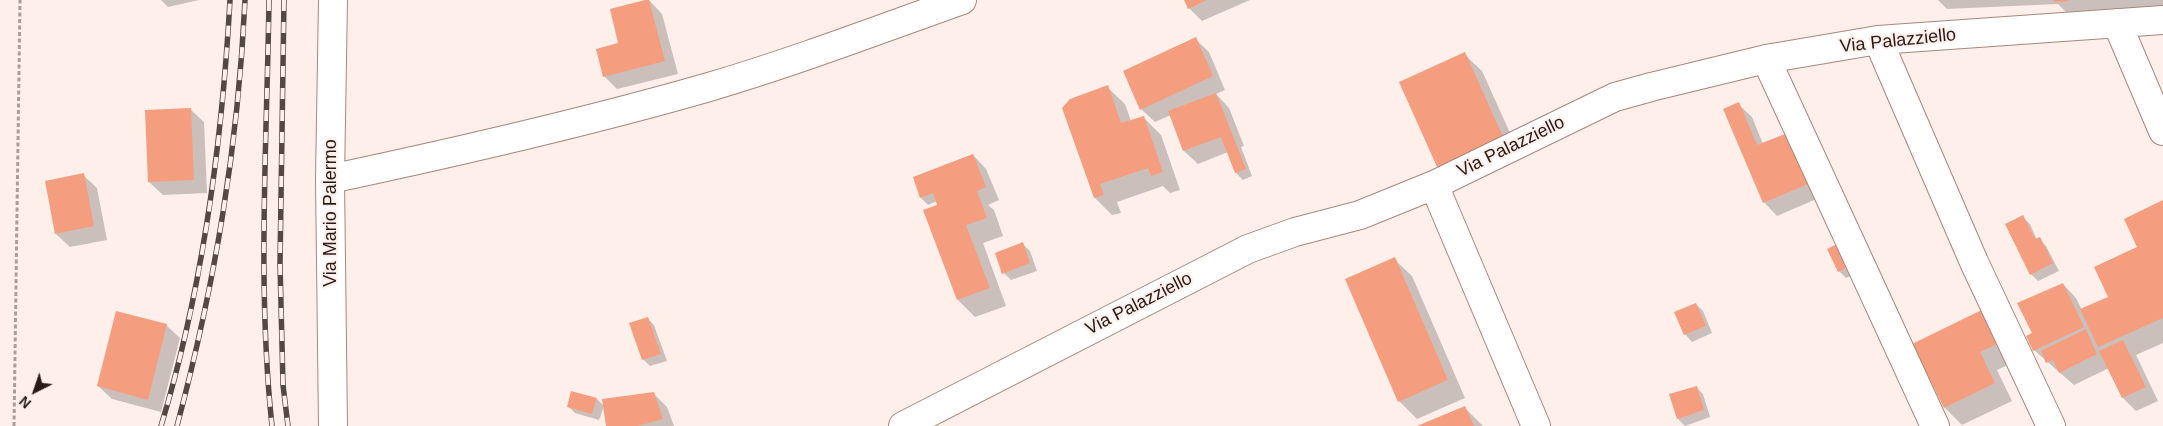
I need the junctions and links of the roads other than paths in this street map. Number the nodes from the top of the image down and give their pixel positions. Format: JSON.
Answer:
{"nodes":[{"id":1,"x":333,"y":0,"type":"edge"},
{"id":2,"x":962,"y":0,"type":"edge"},
{"id":3,"x":2163,"y":20,"type":"edge"},
{"id":4,"x":2117,"y":23,"type":"junction"},
{"id":5,"x":1878,"y":40,"type":"junction"},
{"id":6,"x":1766,"y":59,"type":"junction"},
{"id":7,"x":2163,"y":131,"type":"edge"},
{"id":8,"x":330,"y":179,"type":"junction"},
{"id":9,"x":1434,"y":185,"type":"junction"},
{"id":10,"x":333,"y":426,"type":"edge"},
{"id":11,"x":903,"y":426,"type":"edge"},
{"id":12,"x":1536,"y":426,"type":"edge"},
{"id":13,"x":1935,"y":426,"type":"edge"},
{"id":14,"x":2052,"y":426,"type":"edge"}],
"edges":[{"from":1,"to":8,"type":"street","name":"Via Mario Palermo"},
{"from":2,"to":8,"type":"street"},
{"from":3,"to":4,"type":"street","name":"Via Palazziello"},
{"from":4,"to":5,"type":"street","name":"Via Palazziello"},
{"from":4,"to":7,"type":"street"},
{"from":5,"to":6,"type":"street","name":"Via Palazziello"},
{"from":5,"to":14,"type":"street"},
{"from":6,"to":9,"type":"street","name":"Via Palazziello"},
{"from":6,"to":13,"type":"street"},
{"from":8,"to":10,"type":"street","name":"Via Mario Palermo"},
{"from":9,"to":11,"type":"street","name":"Via Palazziello"},
{"from":9,"to":12,"type":"street"}]}
